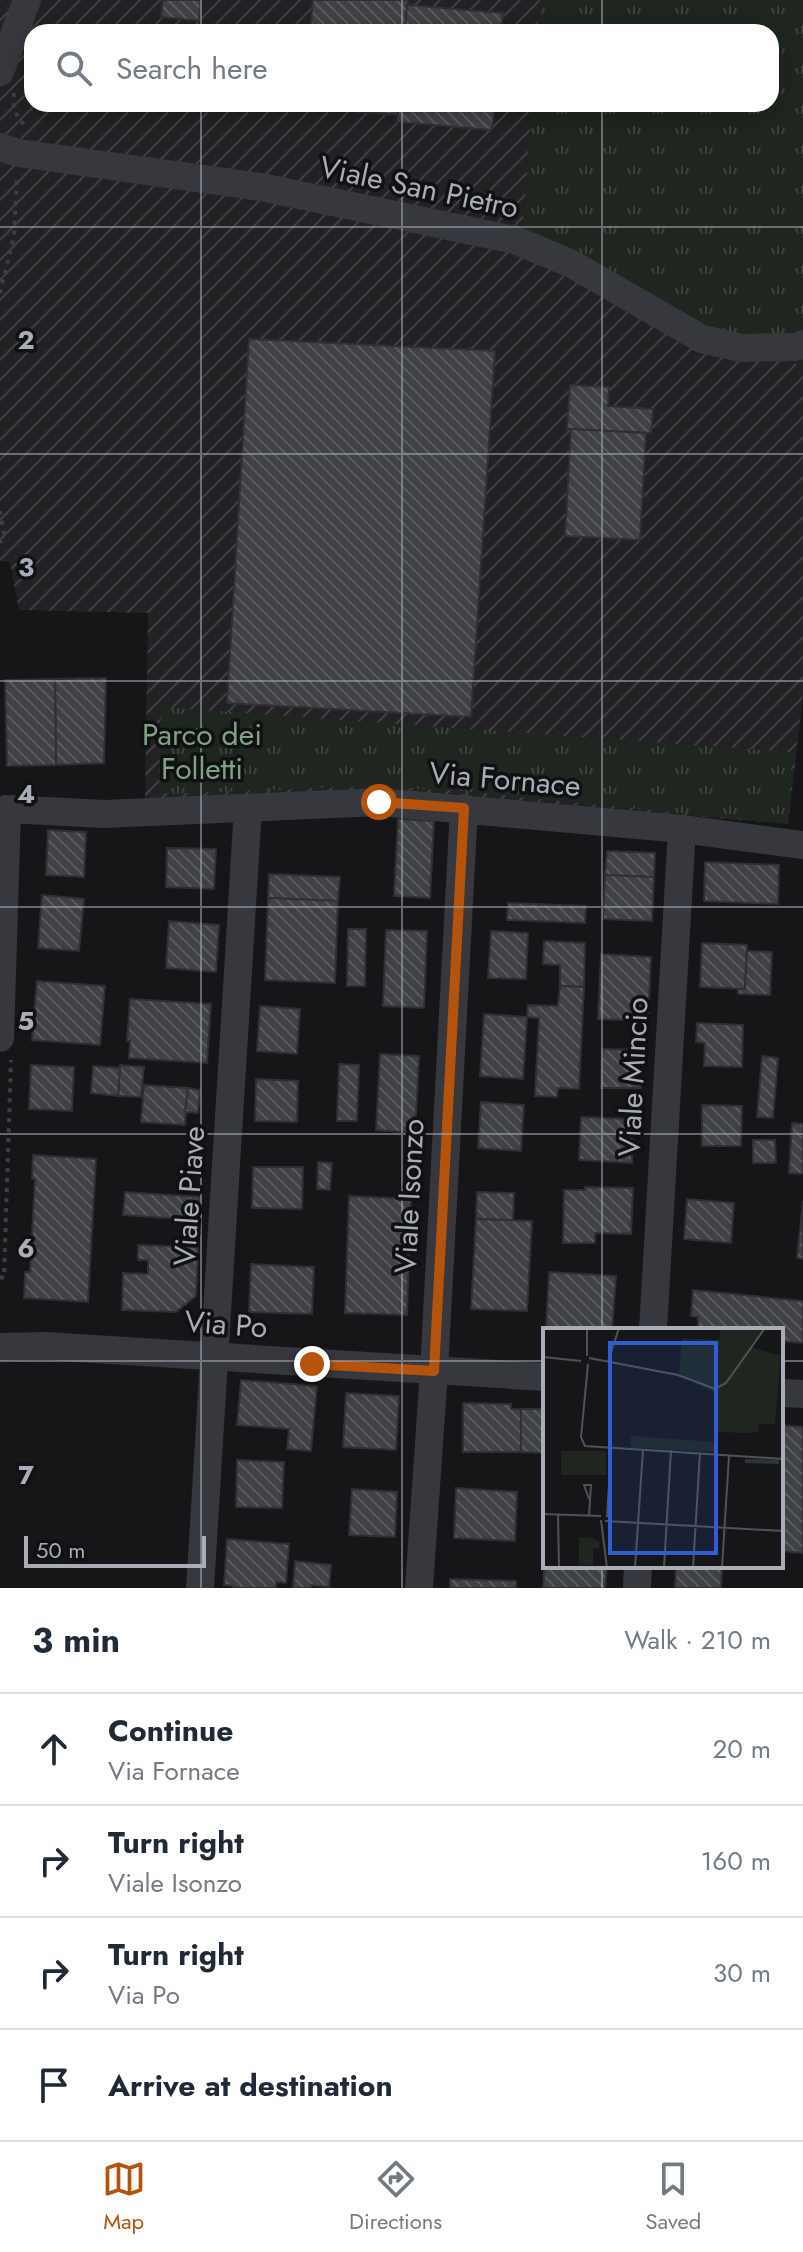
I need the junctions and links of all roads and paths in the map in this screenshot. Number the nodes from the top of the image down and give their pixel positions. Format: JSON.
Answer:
{"nodes":[{"id":1,"x":27,"y":0,"type":"edge"},
{"id":2,"x":0,"y":72,"type":"edge"},
{"id":3,"x":9,"y":150,"type":"edge"},
{"id":4,"x":0,"y":293,"type":"edge"},
{"id":5,"x":803,"y":344,"type":"edge"},
{"id":6,"x":0,"y":511,"type":"edge"},
{"id":7,"x":0,"y":543,"type":"edge"},
{"id":8,"x":4,"y":806,"type":"edge"},
{"id":9,"x":248,"y":808,"type":"junction"},
{"id":10,"x":464,"y":808,"type":"junction"},
{"id":11,"x":682,"y":829,"type":"junction"},
{"id":12,"x":803,"y":845,"type":"edge"},
{"id":13,"x":0,"y":1038,"type":"edge"},
{"id":14,"x":653,"y":1328,"type":"edge"},
{"id":15,"x":0,"y":1333,"type":"edge"},
{"id":16,"x":46,"y":1346,"type":"junction"},
{"id":17,"x":0,"y":1347,"type":"edge"},
{"id":18,"x":213,"y":1357,"type":"junction"},
{"id":19,"x":434,"y":1371,"type":"junction"},
{"id":20,"x":543,"y":1377,"type":"edge"},
{"id":21,"x":783,"y":1393,"type":"edge"},
{"id":22,"x":803,"y":1394,"type":"edge"},
{"id":23,"x":638,"y":1568,"type":"edge"},
{"id":24,"x":200,"y":1588,"type":"edge"},
{"id":25,"x":419,"y":1588,"type":"edge"},
{"id":26,"x":637,"y":1588,"type":"edge"}],
"edges":[{"from":1,"to":2,"type":"street"},
{"from":3,"to":4,"type":"path"},
{"from":3,"to":5,"type":"street","name":"Viale San Pietro"},
{"from":6,"to":7,"type":"path"},
{"from":8,"to":9,"type":"street","name":"Via Fornace"},
{"from":8,"to":13,"type":"street"},
{"from":9,"to":10,"type":"street","name":"Via Fornace"},
{"from":9,"to":18,"type":"street","name":"Viale Piave"},
{"from":10,"to":11,"type":"street","name":"Via Fornace"},
{"from":10,"to":19,"type":"street","name":"Viale Isonzo"},
{"from":11,"to":12,"type":"street","name":"Via Fornace"},
{"from":11,"to":14,"type":"street","name":"Viale Mincio"},
{"from":15,"to":16,"type":"street","name":"Via Po"},
{"from":16,"to":17,"type":"street","name":"Via Po"},
{"from":16,"to":18,"type":"street","name":"Via Po"},
{"from":18,"to":19,"type":"street","name":"Via Po"},
{"from":18,"to":24,"type":"street","name":"Viale Piave"},
{"from":19,"to":20,"type":"street","name":"Via Po"},
{"from":19,"to":25,"type":"street","name":"Viale Isonzo"},
{"from":21,"to":22,"type":"street"},
{"from":23,"to":26,"type":"street"}]}
